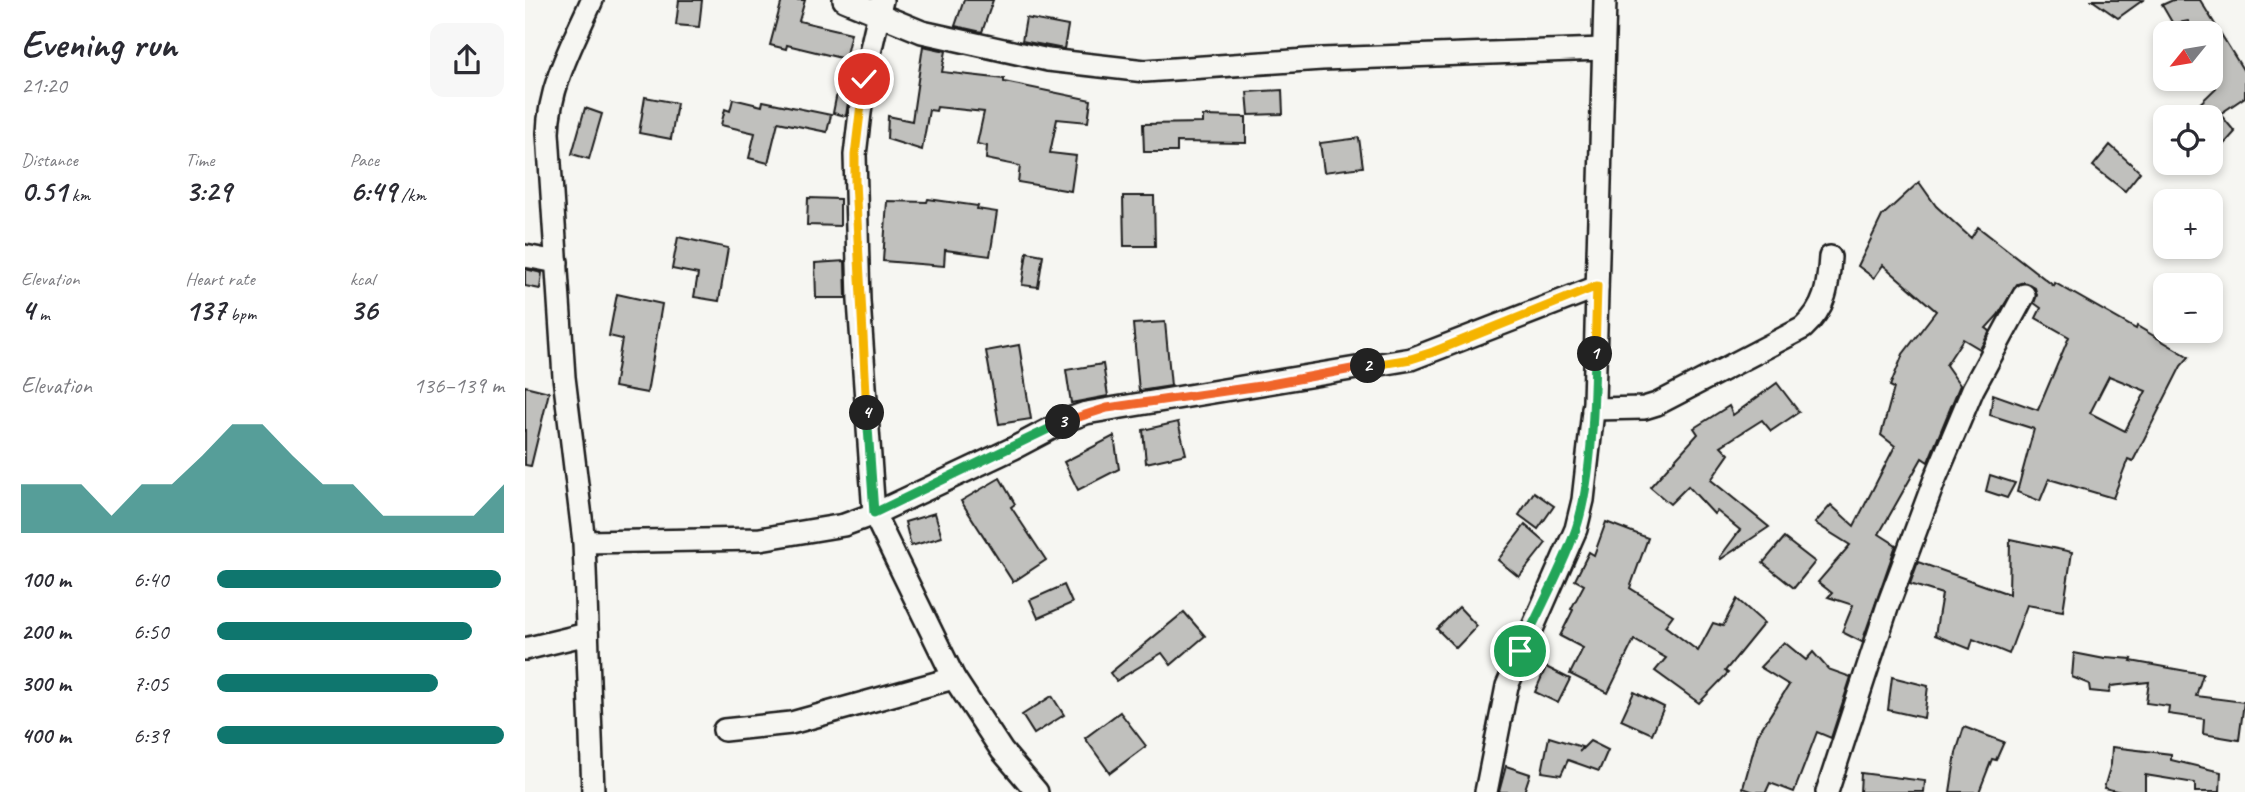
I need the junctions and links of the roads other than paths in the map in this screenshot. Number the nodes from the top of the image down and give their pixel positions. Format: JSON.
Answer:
{"nodes":[{"id":1,"x":592,"y":0,"type":"edge"},
{"id":2,"x":844,"y":0,"type":"edge"},
{"id":3,"x":1605,"y":0,"type":"edge"},
{"id":4,"x":880,"y":7,"type":"edge"},
{"id":5,"x":1603,"y":49,"type":"junction"},
{"id":6,"x":525,"y":256,"type":"edge"},
{"id":7,"x":1830,"y":257,"type":"dead end"},
{"id":8,"x":557,"y":262,"type":"junction"},
{"id":9,"x":1597,"y":286,"type":"junction"},
{"id":10,"x":2024,"y":295,"type":"dead end"},
{"id":11,"x":1593,"y":409,"type":"junction"},
{"id":12,"x":874,"y":513,"type":"junction"},
{"id":13,"x":584,"y":542,"type":"junction"},
{"id":14,"x":587,"y":634,"type":"junction"},
{"id":15,"x":525,"y":649,"type":"edge"},
{"id":16,"x":954,"y":678,"type":"junction"},
{"id":17,"x":724,"y":730,"type":"dead end"},
{"id":18,"x":593,"y":792,"type":"edge"},
{"id":19,"x":1037,"y":792,"type":"edge"},
{"id":20,"x":1486,"y":792,"type":"edge"},
{"id":21,"x":1827,"y":792,"type":"edge"}],
"edges":[{"from":1,"to":8,"type":"street"},
{"from":2,"to":4,"type":"street"},
{"from":3,"to":5,"type":"street"},
{"from":4,"to":5,"type":"street"},
{"from":4,"to":12,"type":"street"},
{"from":5,"to":9,"type":"street"},
{"from":6,"to":8,"type":"street"},
{"from":7,"to":11,"type":"street"},
{"from":8,"to":13,"type":"street"},
{"from":9,"to":11,"type":"street"},
{"from":9,"to":12,"type":"street"},
{"from":10,"to":21,"type":"street"},
{"from":11,"to":20,"type":"street"},
{"from":12,"to":13,"type":"street"},
{"from":12,"to":16,"type":"street"},
{"from":13,"to":14,"type":"street"},
{"from":14,"to":15,"type":"street"},
{"from":14,"to":18,"type":"street"},
{"from":16,"to":17,"type":"street"},
{"from":16,"to":19,"type":"street"}]}
